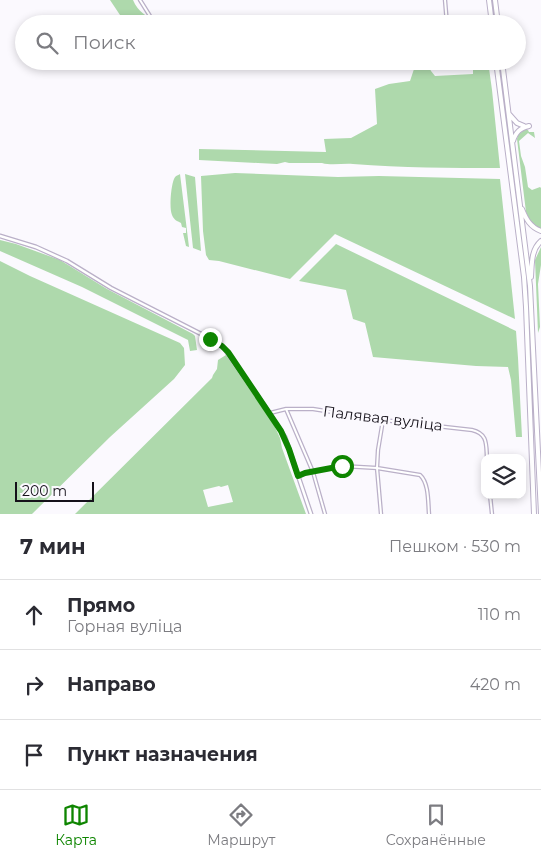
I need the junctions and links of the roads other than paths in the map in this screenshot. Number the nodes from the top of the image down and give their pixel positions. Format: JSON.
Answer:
{"nodes":[{"id":1,"x":140,"y":0,"type":"edge"},
{"id":2,"x":445,"y":0,"type":"edge"},
{"id":3,"x":489,"y":0,"type":"edge"},
{"id":4,"x":495,"y":0,"type":"edge"},
{"id":5,"x":149,"y":15,"type":"edge"},
{"id":6,"x":446,"y":15,"type":"edge"},
{"id":7,"x":491,"y":15,"type":"edge"},
{"id":8,"x":497,"y":15,"type":"edge"},
{"id":9,"x":497,"y":70,"type":"edge"},
{"id":10,"x":503,"y":70,"type":"edge"},
{"id":11,"x":508,"y":113,"type":"junction"},
{"id":12,"x":512,"y":143,"type":"junction"},
{"id":13,"x":520,"y":203,"type":"junction"},
{"id":14,"x":541,"y":230,"type":"edge"},
{"id":15,"x":0,"y":236,"type":"edge"},
{"id":16,"x":541,"y":240,"type":"edge"},
{"id":17,"x":530,"y":286,"type":"junction"},
{"id":18,"x":286,"y":409,"type":"junction"},
{"id":19,"x":270,"y":413,"type":"junction"},
{"id":20,"x":383,"y":420,"type":"junction"},
{"id":21,"x":487,"y":454,"type":"edge"},
{"id":22,"x":377,"y":468,"type":"junction"},
{"id":23,"x":313,"y":472,"type":"junction"},
{"id":24,"x":298,"y":476,"type":"junction"},
{"id":25,"x":490,"y":499,"type":"edge"},
{"id":26,"x":311,"y":514,"type":"edge"},
{"id":27,"x":325,"y":514,"type":"edge"},
{"id":28,"x":381,"y":514,"type":"edge"},
{"id":29,"x":429,"y":514,"type":"edge"},
{"id":30,"x":492,"y":514,"type":"edge"},
{"id":31,"x":534,"y":514,"type":"edge"},
{"id":32,"x":540,"y":514,"type":"edge"}],
"edges":[{"from":1,"to":5,"type":"street"},
{"from":2,"to":6,"type":"street"},
{"from":3,"to":7,"type":"highway"},
{"from":4,"to":8,"type":"highway"},
{"from":9,"to":31,"type":"highway"},
{"from":10,"to":11,"type":"highway"},
{"from":11,"to":12,"type":"highway"},
{"from":11,"to":12,"type":"highway"},
{"from":12,"to":13,"type":"highway"},
{"from":13,"to":14,"type":"highway"},
{"from":13,"to":17,"type":"highway"},
{"from":15,"to":19,"type":"street"},
{"from":16,"to":17,"type":"highway"},
{"from":17,"to":32,"type":"highway"},
{"from":18,"to":19,"type":"street","name":"Палявая вуліца"},
{"from":18,"to":20,"type":"street","name":"Палявая вуліца"},
{"from":18,"to":23,"type":"street"},
{"from":19,"to":24,"type":"street"},
{"from":20,"to":21,"type":"street","name":"Палявая вуліца"},
{"from":20,"to":22,"type":"street"},
{"from":22,"to":23,"type":"street"},
{"from":22,"to":28,"type":"street"},
{"from":22,"to":29,"type":"street"},
{"from":23,"to":24,"type":"street"},
{"from":23,"to":27,"type":"street"},
{"from":24,"to":26,"type":"street"},
{"from":25,"to":30,"type":"street"}]}
